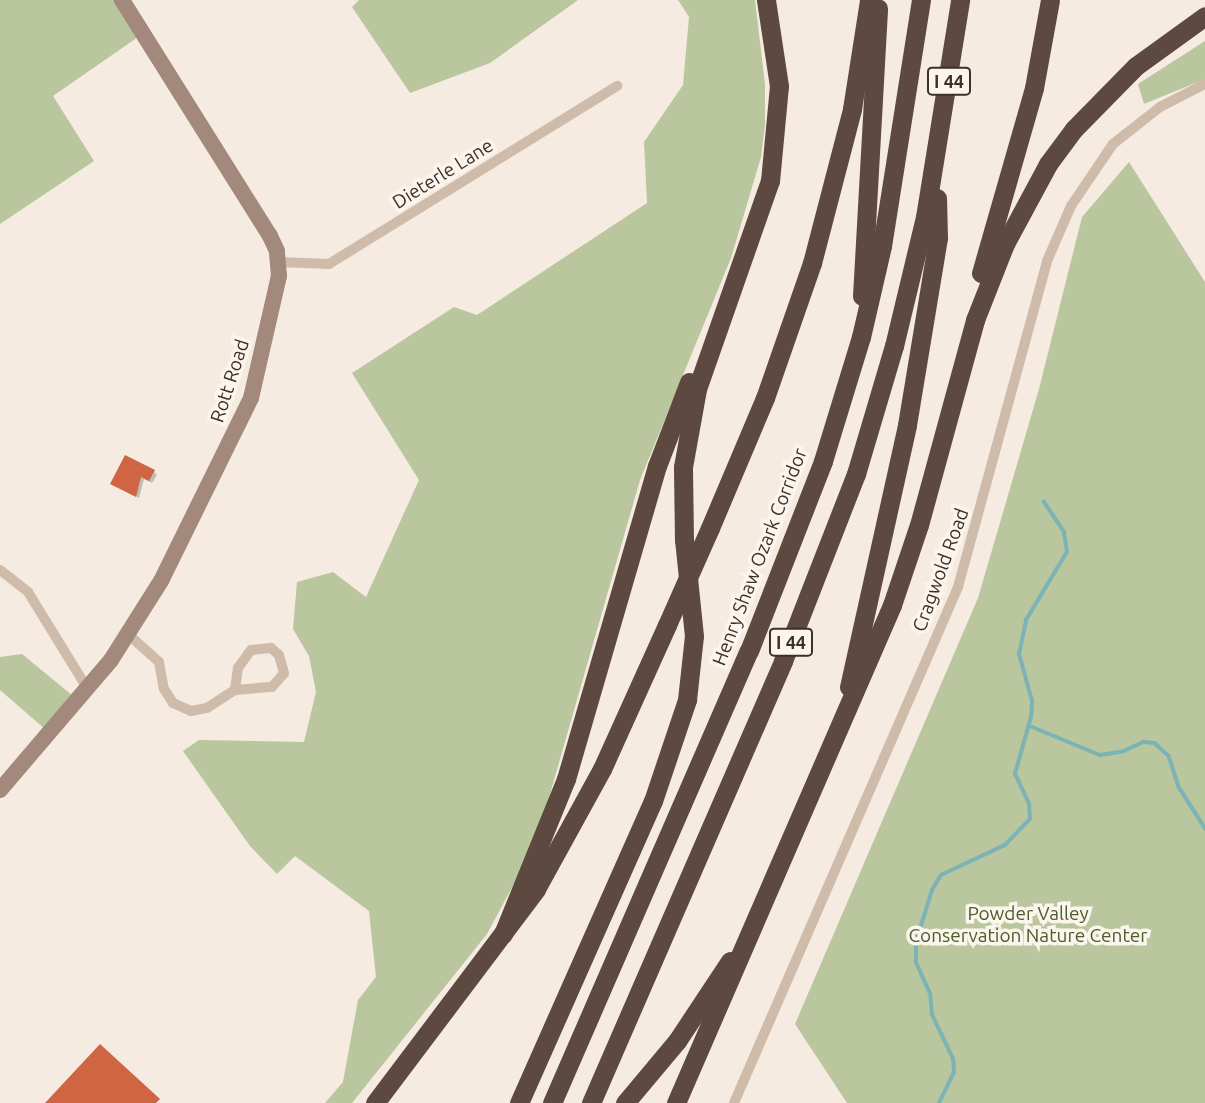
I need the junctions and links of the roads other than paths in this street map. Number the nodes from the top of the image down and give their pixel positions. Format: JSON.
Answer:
{"nodes":[{"id":1,"x":121,"y":0,"type":"edge"},
{"id":2,"x":766,"y":0,"type":"edge"},
{"id":3,"x":869,"y":0,"type":"edge"},
{"id":4,"x":879,"y":0,"type":"edge"},
{"id":5,"x":921,"y":0,"type":"edge"},
{"id":6,"x":960,"y":0,"type":"edge"},
{"id":7,"x":1050,"y":0,"type":"edge"},
{"id":8,"x":1205,"y":16,"type":"edge"},
{"id":9,"x":1205,"y":84,"type":"edge"},
{"id":10,"x":617,"y":86,"type":"dead end"},
{"id":11,"x":937,"y":162,"type":"junction"},
{"id":12,"x":279,"y":262,"type":"junction"},
{"id":13,"x":733,"y":289,"type":"junction"},
{"id":14,"x":975,"y":320,"type":"junction"},
{"id":15,"x":861,"y":337,"type":"junction"},
{"id":16,"x":0,"y":570,"type":"edge"},
{"id":17,"x":129,"y":635,"type":"junction"},
{"id":18,"x":87,"y":688,"type":"junction"},
{"id":19,"x":235,"y":690,"type":"junction"},
{"id":20,"x":845,"y":715,"type":"junction"},
{"id":21,"x":0,"y":790,"type":"edge"},
{"id":22,"x":754,"y":925,"type":"junction"},
{"id":23,"x":503,"y":934,"type":"junction"},
{"id":24,"x":375,"y":1103,"type":"edge"},
{"id":25,"x":519,"y":1103,"type":"edge"},
{"id":26,"x":552,"y":1103,"type":"edge"},
{"id":27,"x":591,"y":1103,"type":"edge"},
{"id":28,"x":625,"y":1103,"type":"edge"},
{"id":29,"x":676,"y":1103,"type":"edge"},
{"id":30,"x":734,"y":1103,"type":"edge"}],
"edges":[{"from":1,"to":12,"type":"street","name":"Rott Road"},
{"from":2,"to":13,"type":"highway"},
{"from":3,"to":23,"type":"highway","bridge":true},
{"from":4,"to":15,"type":"highway"},
{"from":5,"to":15,"type":"highway","name":"Henry Shaw Ozark Corridor","number":"I 44"},
{"from":6,"to":11,"type":"highway","number":"I 44"},
{"from":7,"to":14,"type":"highway"},
{"from":8,"to":14,"type":"highway"},
{"from":9,"to":30,"type":"street","name":"Cragwold Road"},
{"from":10,"to":12,"type":"street","name":"Dieterle Lane"},
{"from":11,"to":20,"type":"highway"},
{"from":11,"to":27,"type":"highway","number":"I 44"},
{"from":12,"to":17,"type":"street","name":"Rott Road"},
{"from":13,"to":23,"type":"highway"},
{"from":13,"to":25,"type":"highway"},
{"from":14,"to":20,"type":"highway"},
{"from":15,"to":26,"type":"highway","name":"Henry Shaw Ozark Corridor","number":"I 44"},
{"from":16,"to":18,"type":"street"},
{"from":17,"to":18,"type":"street","name":"Rott Road"},
{"from":17,"to":19,"type":"street"},
{"from":18,"to":21,"type":"street","name":"Rott Road"},
{"from":19,"to":19,"type":"street"},
{"from":20,"to":22,"type":"highway"},
{"from":22,"to":28,"type":"highway"},
{"from":22,"to":29,"type":"highway"},
{"from":23,"to":24,"type":"highway"}]}
